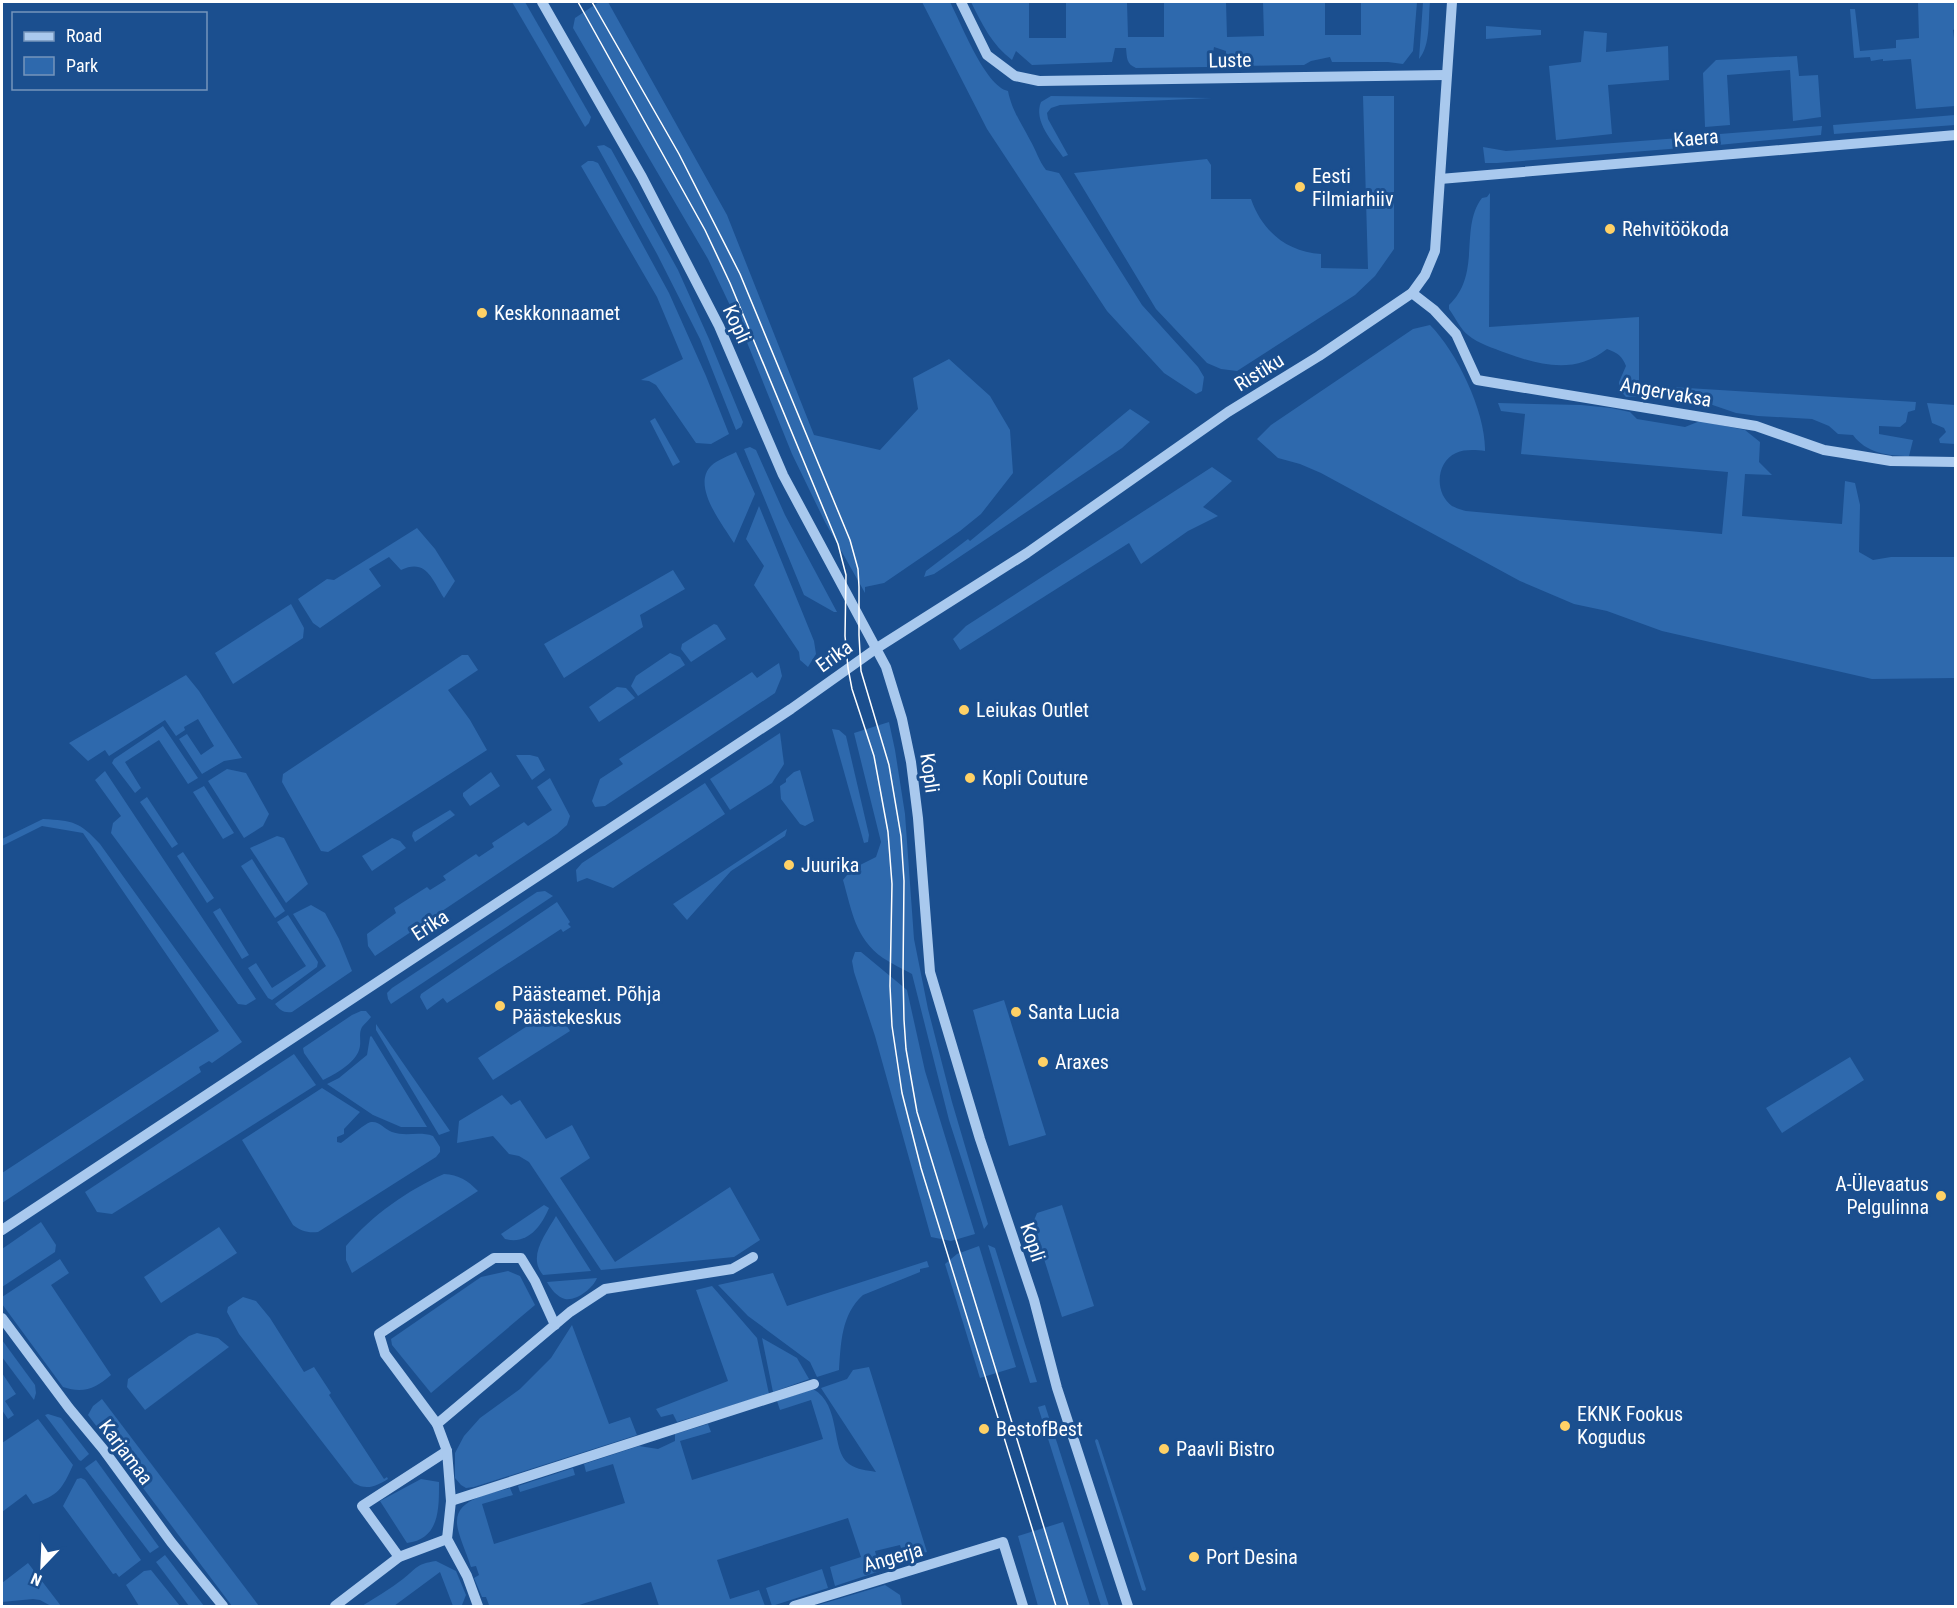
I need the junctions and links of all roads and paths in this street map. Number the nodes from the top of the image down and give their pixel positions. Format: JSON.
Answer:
{"nodes":[{"id":1,"x":542,"y":2,"type":"edge"},
{"id":2,"x":961,"y":2,"type":"edge"},
{"id":3,"x":1452,"y":2,"type":"edge"},
{"id":4,"x":1446,"y":75,"type":"junction"},
{"id":5,"x":1956,"y":135,"type":"edge"},
{"id":6,"x":1440,"y":179,"type":"junction"},
{"id":7,"x":1412,"y":293,"type":"junction"},
{"id":8,"x":1956,"y":462,"type":"edge"},
{"id":9,"x":877,"y":648,"type":"junction"},
{"id":10,"x":2,"y":1230,"type":"edge"},
{"id":11,"x":753,"y":1257,"type":"dead end"},
{"id":12,"x":2,"y":1318,"type":"edge"},
{"id":13,"x":555,"y":1326,"type":"junction"},
{"id":14,"x":814,"y":1384,"type":"dead end"},
{"id":15,"x":437,"y":1424,"type":"junction"},
{"id":16,"x":447,"y":1450,"type":"junction"},
{"id":17,"x":451,"y":1501,"type":"junction"},
{"id":18,"x":447,"y":1539,"type":"junction"},
{"id":19,"x":399,"y":1557,"type":"junction"},
{"id":20,"x":223,"y":1606,"type":"edge"},
{"id":21,"x":334,"y":1606,"type":"edge"},
{"id":22,"x":478,"y":1606,"type":"edge"},
{"id":23,"x":794,"y":1606,"type":"edge"},
{"id":24,"x":1023,"y":1606,"type":"edge"},
{"id":25,"x":1128,"y":1606,"type":"edge"}],
"edges":[{"from":1,"to":9,"type":"street","name":"Kopli"},
{"from":2,"to":4,"type":"street","name":"Luste"},
{"from":3,"to":4,"type":"street","name":"Ristiku"},
{"from":4,"to":6,"type":"street","name":"Ristiku"},
{"from":5,"to":6,"type":"street","name":"Kaera"},
{"from":6,"to":7,"type":"street","name":"Ristiku"},
{"from":7,"to":8,"type":"street","name":"Angervaksa"},
{"from":7,"to":9,"type":"street","name":"Ristiku"},
{"from":9,"to":10,"type":"street","name":"Erika"},
{"from":9,"to":25,"type":"street","name":"Kopli"},
{"from":11,"to":13,"type":"street"},
{"from":12,"to":20,"type":"street","name":"Karjamaa"},
{"from":13,"to":15,"type":"street"},
{"from":13,"to":15,"type":"street"},
{"from":14,"to":17,"type":"street"},
{"from":15,"to":16,"type":"street"},
{"from":16,"to":17,"type":"street"},
{"from":16,"to":19,"type":"street"},
{"from":17,"to":18,"type":"street"},
{"from":18,"to":19,"type":"street"},
{"from":18,"to":22,"type":"street"},
{"from":19,"to":21,"type":"street"},
{"from":23,"to":24,"type":"street","name":"Angerja"}]}
